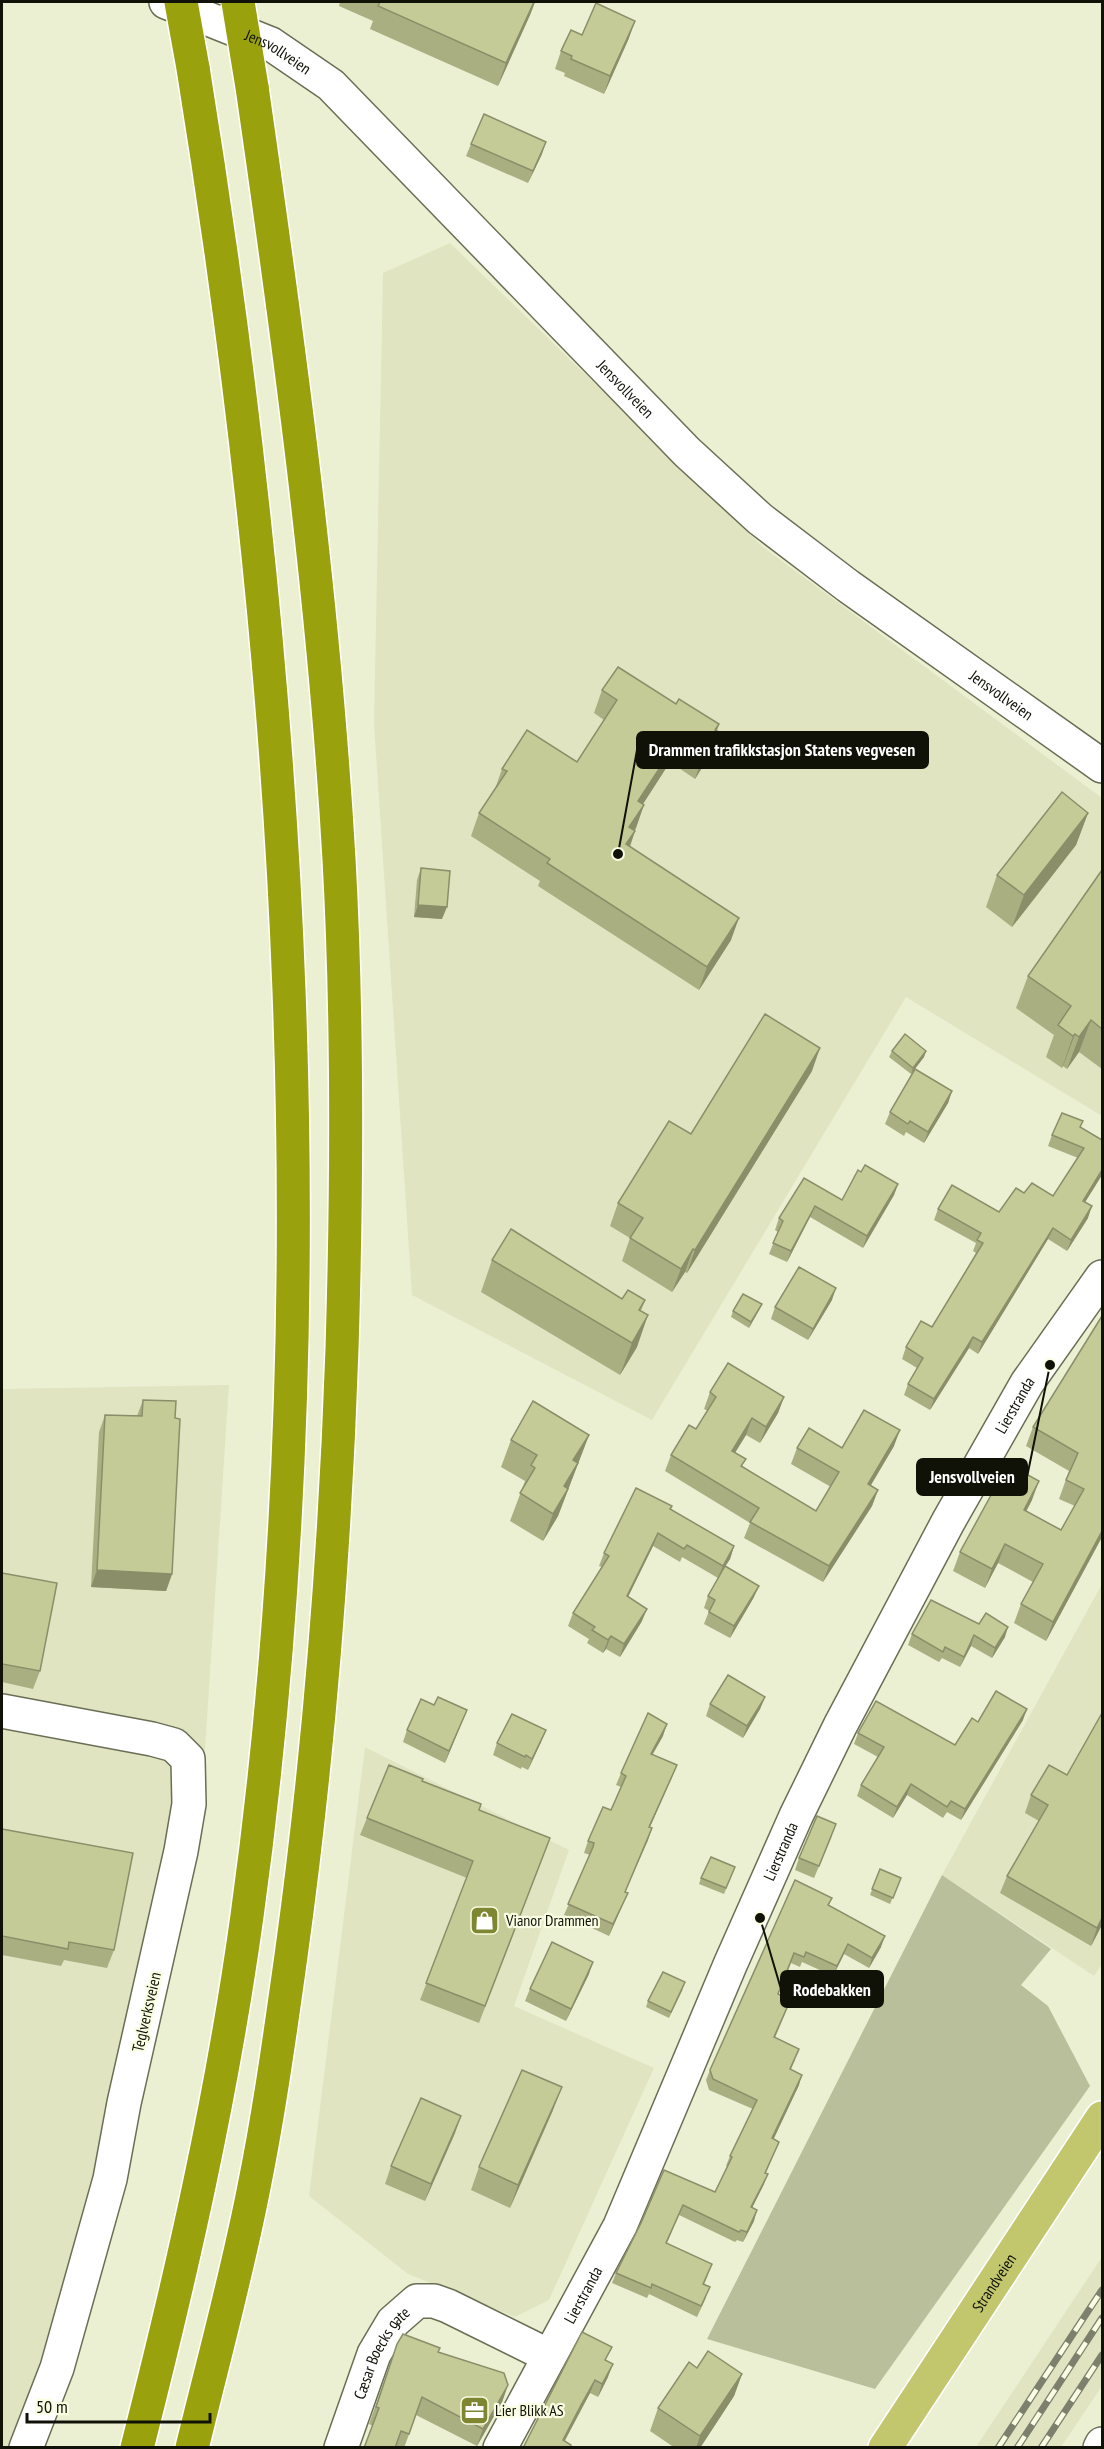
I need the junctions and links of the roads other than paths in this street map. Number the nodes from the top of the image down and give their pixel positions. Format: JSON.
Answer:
{"nodes":[{"id":1,"x":166,"y":2,"type":"edge"},
{"id":2,"x":181,"y":2,"type":"edge"},
{"id":3,"x":238,"y":2,"type":"edge"},
{"id":4,"x":1102,"y":766,"type":"edge"},
{"id":5,"x":1102,"y":1277,"type":"edge"},
{"id":6,"x":2,"y":1711,"type":"edge"},
{"id":7,"x":1102,"y":2118,"type":"edge"},
{"id":8,"x":549,"y":2356,"type":"junction"},
{"id":9,"x":26,"y":2448,"type":"edge"},
{"id":10,"x":137,"y":2448,"type":"edge"},
{"id":11,"x":192,"y":2448,"type":"edge"},
{"id":12,"x":341,"y":2448,"type":"edge"},
{"id":13,"x":500,"y":2448,"type":"edge"},
{"id":14,"x":885,"y":2448,"type":"edge"}],
"edges":[{"from":1,"to":4,"type":"street","name":"Jensvollveien"},
{"from":2,"to":10,"type":"highway","bridge":true},
{"from":3,"to":11,"type":"highway","bridge":true},
{"from":5,"to":8,"type":"street","name":"Lierstranda"},
{"from":6,"to":9,"type":"street","name":"Teglverksveien"},
{"from":7,"to":14,"type":"main road","name":"Strandveien"},
{"from":8,"to":12,"type":"street","name":"Cæsar Boecks gate"},
{"from":8,"to":13,"type":"street","name":"Lierstranda"}]}
